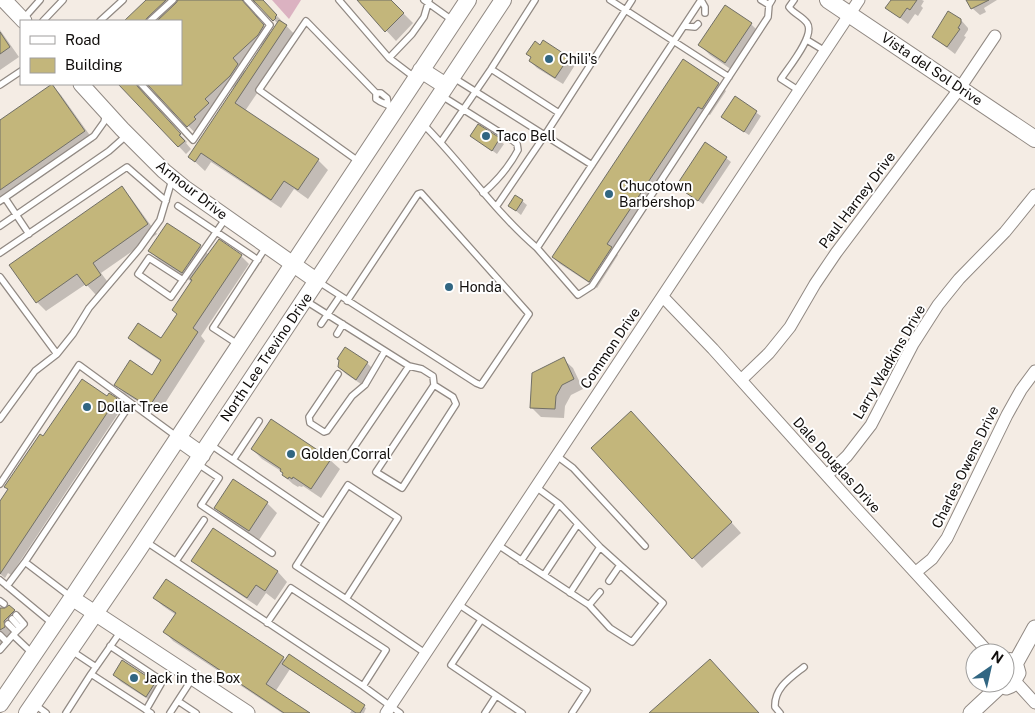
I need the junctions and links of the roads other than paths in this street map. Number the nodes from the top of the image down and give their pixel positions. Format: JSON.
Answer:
{"nodes":[{"id":1,"x":4,"y":0,"type":"edge"},
{"id":2,"x":40,"y":0,"type":"edge"},
{"id":3,"x":63,"y":0,"type":"edge"},
{"id":4,"x":123,"y":0,"type":"edge"},
{"id":5,"x":173,"y":0,"type":"edge"},
{"id":6,"x":247,"y":0,"type":"edge"},
{"id":7,"x":339,"y":0,"type":"edge"},
{"id":8,"x":468,"y":0,"type":"edge"},
{"id":9,"x":503,"y":0,"type":"edge"},
{"id":10,"x":535,"y":0,"type":"edge"},
{"id":11,"x":610,"y":0,"type":"edge"},
{"id":12,"x":632,"y":0,"type":"edge"},
{"id":13,"x":701,"y":0,"type":"edge"},
{"id":14,"x":761,"y":0,"type":"edge"},
{"id":15,"x":794,"y":0,"type":"edge"},
{"id":16,"x":828,"y":0,"type":"edge"},
{"id":17,"x":859,"y":0,"type":"edge"},
{"id":18,"x":427,"y":1,"type":"edge"},
{"id":19,"x":771,"y":2,"type":"edge"},
{"id":20,"x":626,"y":10,"type":"junction"},
{"id":21,"x":705,"y":12,"type":"dead end"},
{"id":22,"x":850,"y":14,"type":"junction"},
{"id":23,"x":23,"y":20,"type":"edge"},
{"id":24,"x":44,"y":20,"type":"edge"},
{"id":25,"x":101,"y":20,"type":"edge"},
{"id":26,"x":151,"y":20,"type":"edge"},
{"id":27,"x":454,"y":22,"type":"junction"},
{"id":28,"x":698,"y":24,"type":"dead end"},
{"id":29,"x":684,"y":26,"type":"junction"},
{"id":30,"x":995,"y":36,"type":"dead end"},
{"id":31,"x":674,"y":40,"type":"junction"},
{"id":32,"x":807,"y":40,"type":"junction"},
{"id":33,"x":825,"y":51,"type":"junction"},
{"id":34,"x":389,"y":58,"type":"junction"},
{"id":35,"x":491,"y":68,"type":"junction"},
{"id":36,"x":20,"y":72,"type":"edge"},
{"id":37,"x":419,"y":74,"type":"junction"},
{"id":38,"x":729,"y":77,"type":"junction"},
{"id":39,"x":82,"y":85,"type":"edge"},
{"id":40,"x":142,"y":85,"type":"edge"},
{"id":41,"x":0,"y":86,"type":"edge"},
{"id":42,"x":446,"y":86,"type":"junction"},
{"id":43,"x":960,"y":88,"type":"junction"},
{"id":44,"x":798,"y":90,"type":"junction"},
{"id":45,"x":475,"y":92,"type":"junction"},
{"id":46,"x":392,"y":107,"type":"junction"},
{"id":47,"x":463,"y":109,"type":"junction"},
{"id":48,"x":106,"y":112,"type":"junction"},
{"id":49,"x":559,"y":113,"type":"junction"},
{"id":50,"x":422,"y":123,"type":"junction"},
{"id":51,"x":127,"y":135,"type":"junction"},
{"id":52,"x":545,"y":135,"type":"junction"},
{"id":53,"x":1035,"y":139,"type":"edge"},
{"id":54,"x":441,"y":142,"type":"junction"},
{"id":55,"x":360,"y":162,"type":"junction"},
{"id":56,"x":592,"y":165,"type":"junction"},
{"id":57,"x":172,"y":178,"type":"junction"},
{"id":58,"x":483,"y":192,"type":"junction"},
{"id":59,"x":1035,"y":195,"type":"edge"},
{"id":60,"x":2,"y":199,"type":"edge"},
{"id":61,"x":166,"y":201,"type":"junction"},
{"id":62,"x":178,"y":206,"type":"dead end"},
{"id":63,"x":496,"y":207,"type":"junction"},
{"id":64,"x":16,"y":215,"type":"junction"},
{"id":65,"x":226,"y":218,"type":"junction"},
{"id":66,"x":0,"y":226,"type":"edge"},
{"id":67,"x":216,"y":232,"type":"junction"},
{"id":68,"x":29,"y":234,"type":"junction"},
{"id":69,"x":268,"y":246,"type":"junction"},
{"id":70,"x":537,"y":248,"type":"junction"},
{"id":71,"x":0,"y":253,"type":"edge"},
{"id":72,"x":258,"y":260,"type":"junction"},
{"id":73,"x":293,"y":264,"type":"junction"},
{"id":74,"x":0,"y":277,"type":"edge"},
{"id":75,"x":183,"y":280,"type":"junction"},
{"id":76,"x":317,"y":281,"type":"junction"},
{"id":77,"x":340,"y":296,"type":"junction"},
{"id":78,"x":663,"y":297,"type":"junction"},
{"id":79,"x":305,"y":300,"type":"junction"},
{"id":80,"x":347,"y":300,"type":"junction"},
{"id":81,"x":328,"y":315,"type":"junction"},
{"id":82,"x":321,"y":324,"type":"dead end"},
{"id":83,"x":343,"y":324,"type":"junction"},
{"id":84,"x":337,"y":334,"type":"dead end"},
{"id":85,"x":239,"y":346,"type":"junction"},
{"id":86,"x":385,"y":351,"type":"junction"},
{"id":87,"x":57,"y":354,"type":"junction"},
{"id":88,"x":408,"y":366,"type":"junction"},
{"id":89,"x":1035,"y":371,"type":"edge"},
{"id":90,"x":338,"y":374,"type":"dead end"},
{"id":91,"x":740,"y":380,"type":"junction"},
{"id":92,"x":434,"y":385,"type":"junction"},
{"id":93,"x":131,"y":403,"type":"junction"},
{"id":94,"x":0,"y":419,"type":"edge"},
{"id":95,"x":260,"y":421,"type":"dead end"},
{"id":96,"x":178,"y":438,"type":"junction"},
{"id":97,"x":203,"y":454,"type":"junction"},
{"id":98,"x":557,"y":456,"type":"junction"},
{"id":99,"x":346,"y":459,"type":"dead end"},
{"id":100,"x":233,"y":460,"type":"junction"},
{"id":101,"x":828,"y":475,"type":"junction"},
{"id":102,"x":0,"y":484,"type":"edge"},
{"id":103,"x":536,"y":487,"type":"junction"},
{"id":104,"x":559,"y":504,"type":"junction"},
{"id":105,"x":204,"y":520,"type":"dead end"},
{"id":106,"x":324,"y":522,"type":"junction"},
{"id":107,"x":578,"y":524,"type":"junction"},
{"id":108,"x":145,"y":540,"type":"junction"},
{"id":109,"x":498,"y":545,"type":"junction"},
{"id":110,"x":645,"y":546,"type":"dead end"},
{"id":111,"x":600,"y":547,"type":"junction"},
{"id":112,"x":272,"y":552,"type":"dead end"},
{"id":113,"x":176,"y":561,"type":"junction"},
{"id":114,"x":521,"y":561,"type":"junction"},
{"id":115,"x":25,"y":562,"type":"junction"},
{"id":116,"x":620,"y":565,"type":"junction"},
{"id":117,"x":916,"y":572,"type":"junction"},
{"id":118,"x":544,"y":576,"type":"junction"},
{"id":119,"x":0,"y":580,"type":"edge"},
{"id":120,"x":609,"y":581,"type":"dead end"},
{"id":121,"x":7,"y":586,"type":"junction"},
{"id":122,"x":570,"y":592,"type":"junction"},
{"id":123,"x":600,"y":592,"type":"dead end"},
{"id":124,"x":72,"y":598,"type":"junction"},
{"id":125,"x":346,"y":599,"type":"junction"},
{"id":126,"x":458,"y":604,"type":"junction"},
{"id":127,"x":589,"y":605,"type":"junction"},
{"id":128,"x":96,"y":613,"type":"junction"},
{"id":129,"x":482,"y":620,"type":"junction"},
{"id":130,"x":267,"y":623,"type":"junction"},
{"id":131,"x":54,"y":625,"type":"junction"},
{"id":132,"x":1035,"y":628,"type":"edge"},
{"id":133,"x":122,"y":629,"type":"junction"},
{"id":134,"x":18,"y":630,"type":"junction"},
{"id":135,"x":0,"y":635,"type":"edge"},
{"id":136,"x":7,"y":642,"type":"junction"},
{"id":137,"x":980,"y":643,"type":"edge"},
{"id":138,"x":110,"y":646,"type":"junction"},
{"id":139,"x":0,"y":650,"type":"edge"},
{"id":140,"x":70,"y":650,"type":"junction"},
{"id":141,"x":426,"y":653,"type":"junction"},
{"id":142,"x":34,"y":654,"type":"junction"},
{"id":143,"x":1015,"y":655,"type":"edge"},
{"id":144,"x":96,"y":667,"type":"junction"},
{"id":145,"x":804,"y":667,"type":"dead end"},
{"id":146,"x":91,"y":674,"type":"junction"},
{"id":147,"x":193,"y":677,"type":"junction"},
{"id":148,"x":363,"y":686,"type":"junction"},
{"id":149,"x":1015,"y":690,"type":"edge"},
{"id":150,"x":994,"y":693,"type":"edge"},
{"id":151,"x":496,"y":696,"type":"junction"},
{"id":152,"x":178,"y":701,"type":"junction"},
{"id":153,"x":1035,"y":703,"type":"edge"},
{"id":154,"x":0,"y":704,"type":"edge"},
{"id":155,"x":388,"y":709,"type":"edge"},
{"id":156,"x":36,"y":710,"type":"edge"},
{"id":157,"x":148,"y":711,"type":"edge"},
{"id":158,"x":66,"y":713,"type":"edge"},
{"id":159,"x":170,"y":713,"type":"edge"},
{"id":160,"x":196,"y":713,"type":"edge"},
{"id":161,"x":247,"y":713,"type":"edge"},
{"id":162,"x":400,"y":713,"type":"edge"},
{"id":163,"x":485,"y":713,"type":"edge"},
{"id":164,"x":522,"y":713,"type":"edge"},
{"id":165,"x":572,"y":713,"type":"edge"},
{"id":166,"x":780,"y":713,"type":"edge"},
{"id":167,"x":972,"y":713,"type":"edge"}],
"edges":[{"from":1,"to":23,"type":"street"},
{"from":2,"to":23,"type":"lane"},
{"from":3,"to":24,"type":"lane"},
{"from":4,"to":25,"type":"lane"},
{"from":5,"to":26,"type":"lane"},
{"from":6,"to":40,"type":"lane"},
{"from":7,"to":34,"type":"lane"},
{"from":8,"to":27,"type":"main road","name":"North Lee Trevino Drive"},
{"from":9,"to":42,"type":"main road","name":"North Lee Trevino Drive"},
{"from":10,"to":35,"type":"lane"},
{"from":11,"to":20,"type":"lane"},
{"from":12,"to":20,"type":"lane"},
{"from":13,"to":21,"type":"lane"},
{"from":13,"to":29,"type":"lane"},
{"from":14,"to":19,"type":"lane"},
{"from":15,"to":32,"type":"lane"},
{"from":16,"to":22,"type":"main road","name":"Vista del Sol Drive"},
{"from":17,"to":22,"type":"street","name":"Common Drive"},
{"from":18,"to":27,"type":"lane"},
{"from":18,"to":34,"type":"lane"},
{"from":19,"to":38,"type":"lane"},
{"from":20,"to":31,"type":"lane"},
{"from":20,"to":49,"type":"lane"},
{"from":22,"to":33,"type":"street","name":"Common Drive"},
{"from":22,"to":43,"type":"main road","name":"Vista del Sol Drive"},
{"from":27,"to":37,"type":"main road","name":"North Lee Trevino Drive"},
{"from":28,"to":29,"type":"lane"},
{"from":29,"to":31,"type":"lane"},
{"from":30,"to":43,"type":"street","name":"Paul Harney Drive"},
{"from":31,"to":38,"type":"lane"},
{"from":31,"to":56,"type":"lane"},
{"from":32,"to":33,"type":"lane"},
{"from":32,"to":44,"type":"lane"},
{"from":33,"to":44,"type":"street","name":"Common Drive"},
{"from":34,"to":37,"type":"lane"},
{"from":35,"to":45,"type":"lane"},
{"from":35,"to":49,"type":"lane"},
{"from":36,"to":41,"type":"lane"},
{"from":37,"to":42,"type":"main road"},
{"from":37,"to":46,"type":"main road","name":"North Lee Trevino Drive"},
{"from":38,"to":70,"type":"lane"},
{"from":39,"to":48,"type":"street","name":"Armour Drive"},
{"from":42,"to":45,"type":"lane"},
{"from":42,"to":47,"type":"lane"},
{"from":42,"to":50,"type":"main road","name":"North Lee Trevino Drive"},
{"from":43,"to":53,"type":"main road","name":"Vista del Sol Drive"},
{"from":43,"to":91,"type":"street","name":"Paul Harney Drive"},
{"from":44,"to":78,"type":"street","name":"Common Drive"},
{"from":45,"to":47,"type":"lane"},
{"from":45,"to":52,"type":"lane"},
{"from":46,"to":55,"type":"main road","name":"North Lee Trevino Drive"},
{"from":46,"to":55,"type":"lane"},
{"from":47,"to":54,"type":"lane"},
{"from":47,"to":58,"type":"lane"},
{"from":48,"to":51,"type":"street","name":"Armour Drive"},
{"from":48,"to":60,"type":"lane"},
{"from":49,"to":52,"type":"lane"},
{"from":50,"to":54,"type":"lane"},
{"from":50,"to":76,"type":"main road","name":"North Lee Trevino Drive"},
{"from":51,"to":57,"type":"street","name":"Armour Drive"},
{"from":51,"to":64,"type":"lane"},
{"from":52,"to":56,"type":"lane"},
{"from":52,"to":63,"type":"lane"},
{"from":54,"to":58,"type":"lane"},
{"from":55,"to":73,"type":"main road","name":"North Lee Trevino Drive"},
{"from":56,"to":70,"type":"lane"},
{"from":57,"to":61,"type":"lane"},
{"from":57,"to":65,"type":"street","name":"Armour Drive"},
{"from":58,"to":63,"type":"lane"},
{"from":59,"to":101,"type":"street","name":"Larry Wadkins Drive"},
{"from":60,"to":64,"type":"lane"},
{"from":61,"to":68,"type":"lane"},
{"from":61,"to":87,"type":"lane"},
{"from":62,"to":67,"type":"lane"},
{"from":63,"to":70,"type":"lane"},
{"from":64,"to":66,"type":"lane"},
{"from":64,"to":68,"type":"lane"},
{"from":65,"to":67,"type":"lane"},
{"from":65,"to":69,"type":"street","name":"Armour Drive"},
{"from":67,"to":72,"type":"lane"},
{"from":67,"to":75,"type":"lane"},
{"from":68,"to":71,"type":"lane"},
{"from":69,"to":72,"type":"lane"},
{"from":69,"to":73,"type":"street","name":"Armour Drive"},
{"from":72,"to":85,"type":"lane"},
{"from":73,"to":76,"type":"street","name":"Armour Drive"},
{"from":73,"to":85,"type":"main road","name":"North Lee Trevino Drive"},
{"from":74,"to":87,"type":"lane"},
{"from":75,"to":75,"type":"lane"},
{"from":76,"to":77,"type":"lane"},
{"from":76,"to":79,"type":"main road","name":"North Lee Trevino Drive"},
{"from":77,"to":80,"type":"lane"},
{"from":77,"to":81,"type":"lane"},
{"from":78,"to":91,"type":"street","name":"Dale Douglas Drive"},
{"from":78,"to":98,"type":"street","name":"Common Drive"},
{"from":79,"to":81,"type":"lane"},
{"from":79,"to":97,"type":"main road","name":"North Lee Trevino Drive"},
{"from":80,"to":80,"type":"lane"},
{"from":81,"to":82,"type":"lane"},
{"from":81,"to":83,"type":"lane"},
{"from":83,"to":84,"type":"lane"},
{"from":83,"to":86,"type":"lane"},
{"from":85,"to":96,"type":"main road","name":"North Lee Trevino Drive"},
{"from":86,"to":88,"type":"lane"},
{"from":86,"to":90,"type":"lane"},
{"from":87,"to":94,"type":"lane"},
{"from":88,"to":92,"type":"lane"},
{"from":88,"to":99,"type":"lane"},
{"from":89,"to":117,"type":"street","name":"Charles Owens Drive"},
{"from":91,"to":101,"type":"street","name":"Dale Douglas Drive"},
{"from":92,"to":92,"type":"lane"},
{"from":93,"to":96,"type":"lane"},
{"from":93,"to":102,"type":"lane"},
{"from":93,"to":115,"type":"lane"},
{"from":95,"to":100,"type":"lane"},
{"from":96,"to":97,"type":"main road"},
{"from":96,"to":124,"type":"main road","name":"North Lee Trevino Drive"},
{"from":97,"to":100,"type":"lane"},
{"from":97,"to":108,"type":"main road","name":"North Lee Trevino Drive"},
{"from":97,"to":112,"type":"lane"},
{"from":98,"to":103,"type":"street","name":"Common Drive"},
{"from":98,"to":110,"type":"lane"},
{"from":100,"to":106,"type":"lane"},
{"from":101,"to":117,"type":"street","name":"Dale Douglas Drive"},
{"from":103,"to":104,"type":"lane"},
{"from":103,"to":109,"type":"street","name":"Common Drive"},
{"from":104,"to":107,"type":"lane"},
{"from":104,"to":114,"type":"lane"},
{"from":105,"to":113,"type":"lane"},
{"from":106,"to":125,"type":"lane"},
{"from":106,"to":125,"type":"lane"},
{"from":107,"to":111,"type":"lane"},
{"from":107,"to":118,"type":"lane"},
{"from":108,"to":113,"type":"lane"},
{"from":108,"to":128,"type":"main road","name":"North Lee Trevino Drive"},
{"from":109,"to":114,"type":"lane"},
{"from":109,"to":126,"type":"street","name":"Common Drive"},
{"from":111,"to":116,"type":"lane"},
{"from":111,"to":122,"type":"lane"},
{"from":113,"to":130,"type":"lane"},
{"from":114,"to":118,"type":"lane"},
{"from":115,"to":121,"type":"lane"},
{"from":115,"to":124,"type":"lane"},
{"from":116,"to":120,"type":"lane"},
{"from":116,"to":127,"type":"lane"},
{"from":117,"to":137,"type":"street","name":"Dale Douglas Drive"},
{"from":118,"to":122,"type":"lane"},
{"from":119,"to":121,"type":"lane"},
{"from":121,"to":131,"type":"lane"},
{"from":122,"to":127,"type":"lane"},
{"from":123,"to":127,"type":"lane"},
{"from":124,"to":128,"type":"street"},
{"from":124,"to":131,"type":"main road","name":"North Lee Trevino Drive"},
{"from":125,"to":141,"type":"lane"},
{"from":126,"to":129,"type":"lane"},
{"from":126,"to":141,"type":"street","name":"Common Drive"},
{"from":128,"to":133,"type":"street"},
{"from":128,"to":140,"type":"main road","name":"North Lee Trevino Drive"},
{"from":129,"to":151,"type":"lane"},
{"from":129,"to":165,"type":"lane"},
{"from":130,"to":148,"type":"lane"},
{"from":130,"to":148,"type":"lane"},
{"from":131,"to":142,"type":"main road","name":"North Lee Trevino Drive"},
{"from":132,"to":143,"type":"street"},
{"from":133,"to":138,"type":"lane"},
{"from":133,"to":147,"type":"street"},
{"from":134,"to":134,"type":"lane"},
{"from":134,"to":136,"type":"lane"},
{"from":134,"to":142,"type":"lane"},
{"from":135,"to":136,"type":"lane"},
{"from":136,"to":139,"type":"lane"},
{"from":138,"to":144,"type":"lane"},
{"from":138,"to":157,"type":"lane"},
{"from":140,"to":144,"type":"lane"},
{"from":140,"to":156,"type":"main road","name":"North Lee Trevino Drive"},
{"from":141,"to":155,"type":"street","name":"Common Drive"},
{"from":142,"to":154,"type":"main road","name":"North Lee Trevino Drive"},
{"from":144,"to":146,"type":"lane"},
{"from":145,"to":166,"type":"lane"},
{"from":146,"to":157,"type":"lane"},
{"from":146,"to":158,"type":"lane"},
{"from":147,"to":152,"type":"lane"},
{"from":147,"to":161,"type":"street"},
{"from":148,"to":155,"type":"lane"},
{"from":149,"to":153,"type":"street"},
{"from":150,"to":167,"type":"street"},
{"from":151,"to":163,"type":"lane"},
{"from":151,"to":164,"type":"lane"},
{"from":152,"to":159,"type":"lane"},
{"from":152,"to":160,"type":"lane"},
{"from":155,"to":162,"type":"lane"}]}
